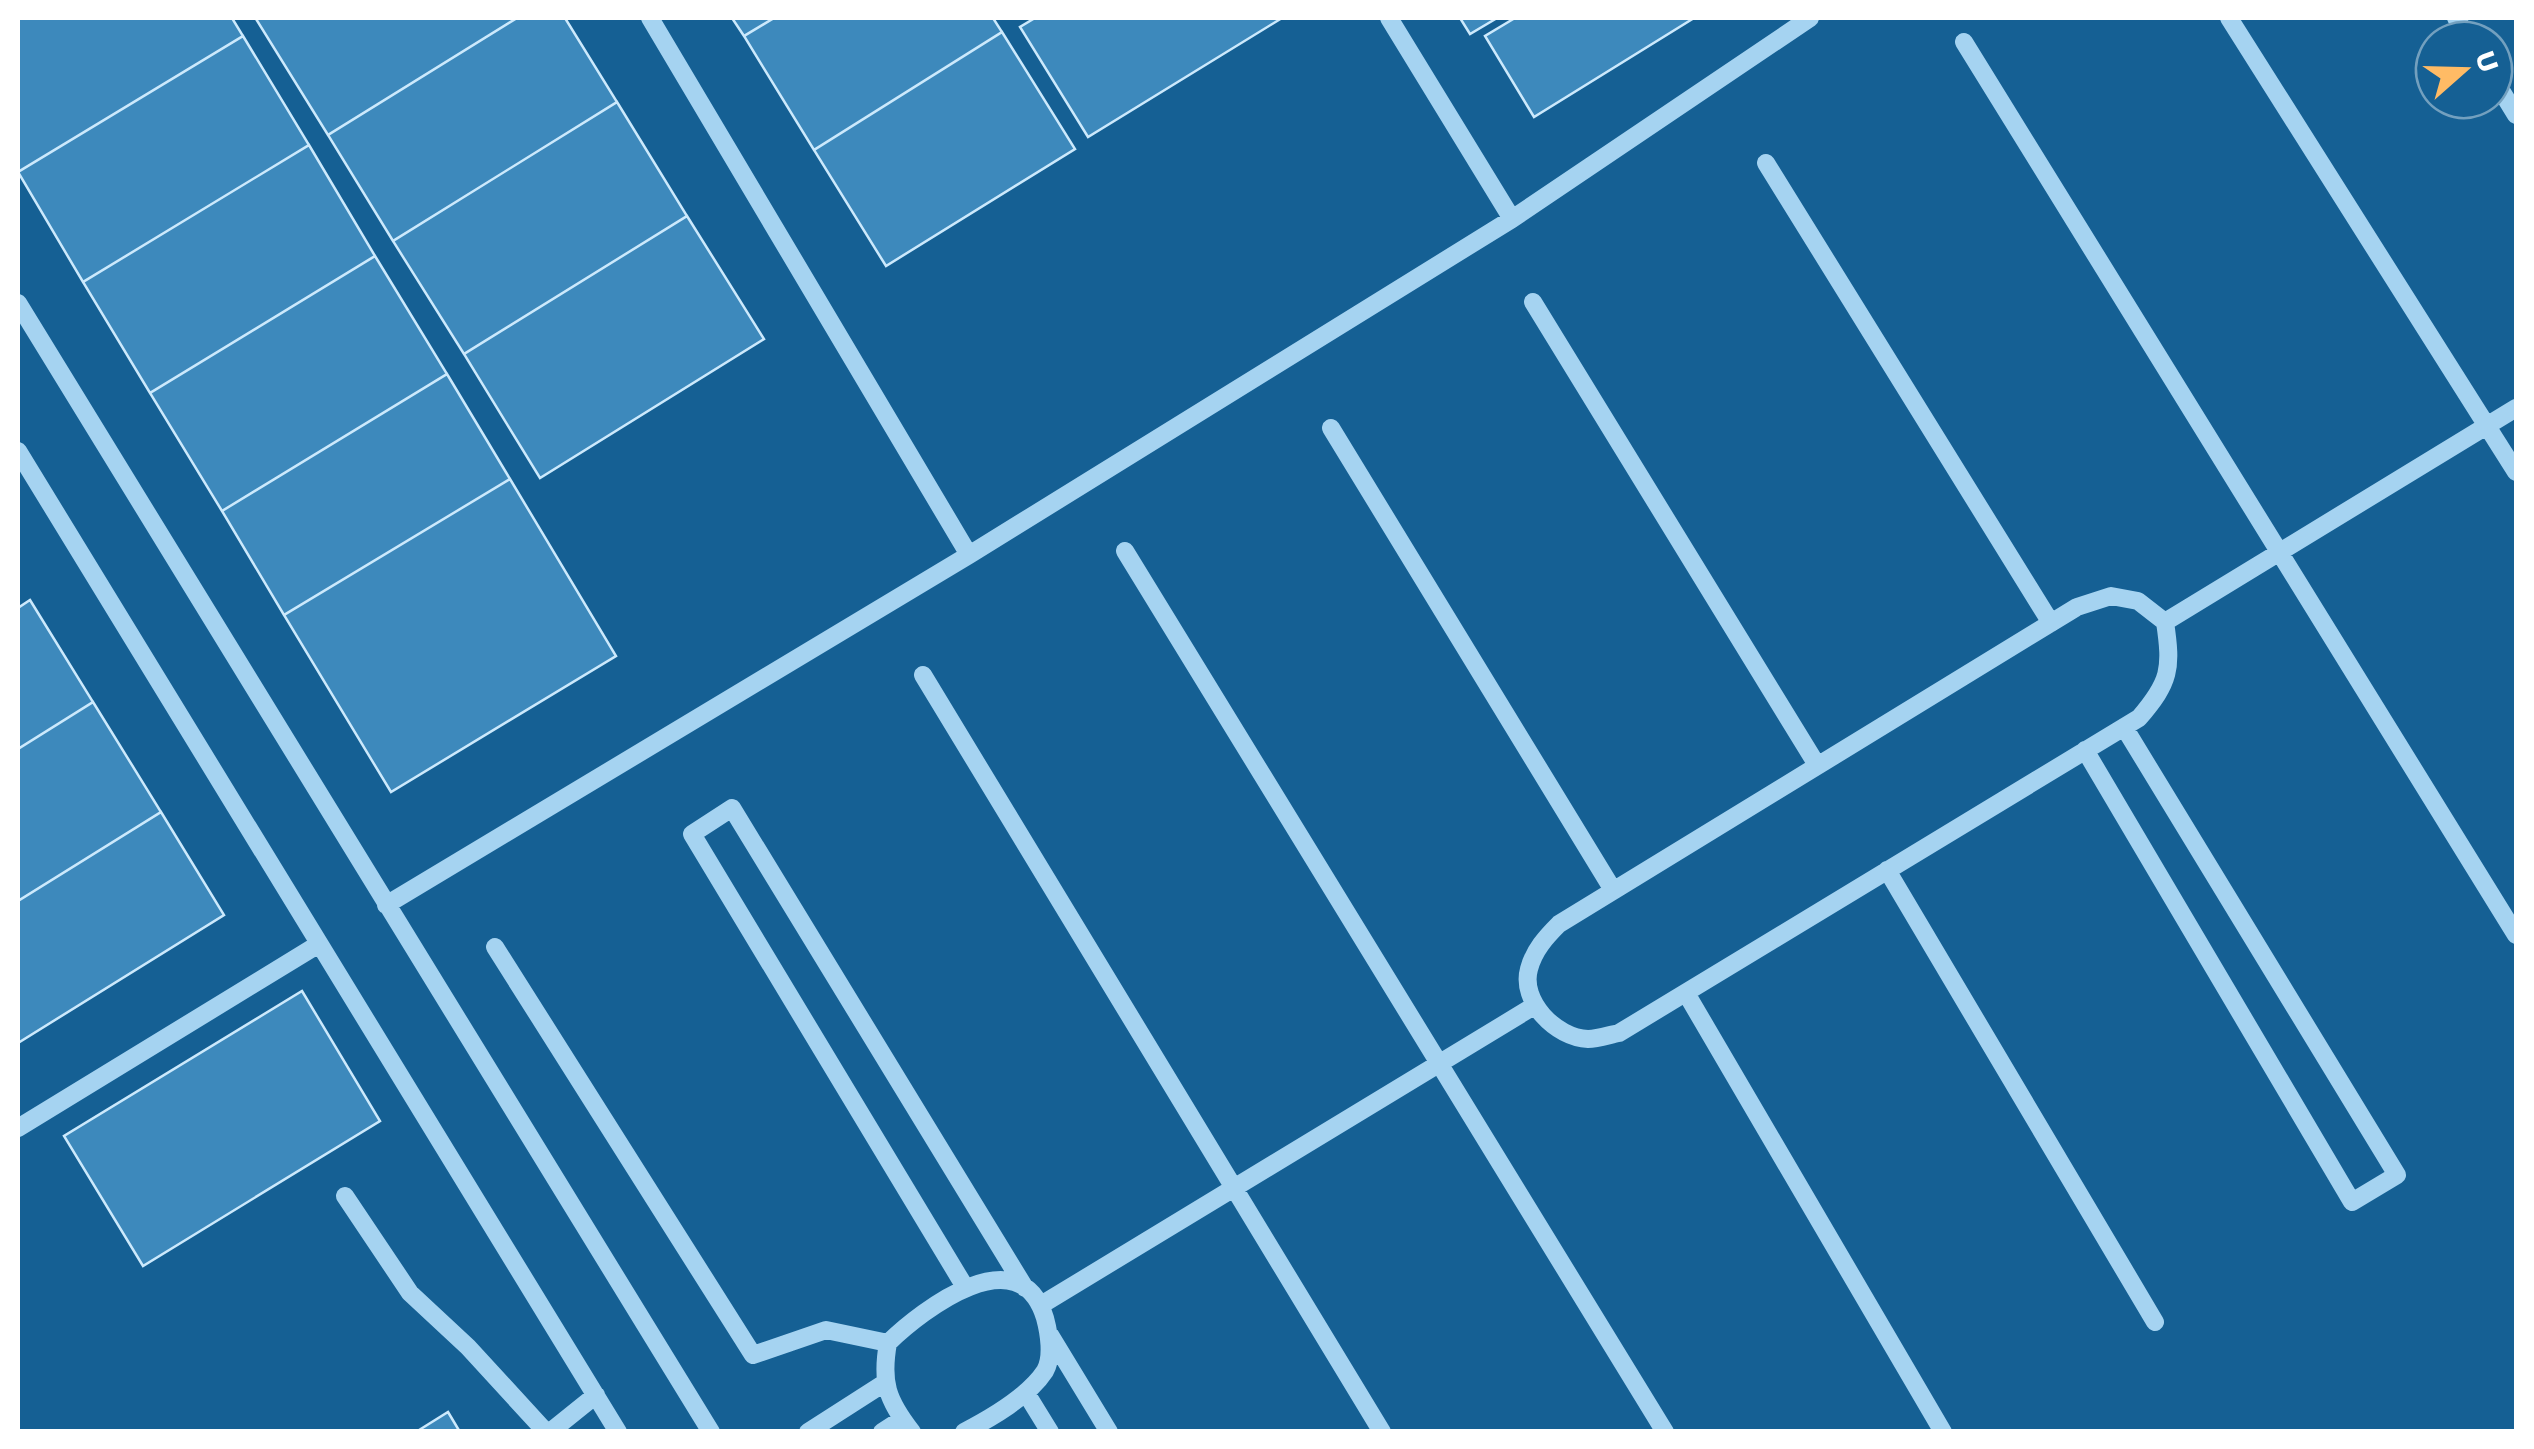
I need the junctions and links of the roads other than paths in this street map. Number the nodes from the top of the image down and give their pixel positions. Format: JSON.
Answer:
{"nodes":[{"id":1,"x":650,"y":18,"type":"edge"},
{"id":2,"x":1389,"y":18,"type":"edge"},
{"id":3,"x":1810,"y":18,"type":"edge"},
{"id":4,"x":2230,"y":18,"type":"edge"},
{"id":5,"x":1964,"y":42,"type":"dead end"},
{"id":6,"x":1766,"y":163,"type":"dead end"},
{"id":7,"x":1512,"y":219,"type":"junction"},
{"id":8,"x":1533,"y":302,"type":"dead end"},
{"id":9,"x":18,"y":303,"type":"edge"},
{"id":10,"x":2516,"y":408,"type":"edge"},
{"id":11,"x":2489,"y":425,"type":"junction"},
{"id":12,"x":1331,"y":428,"type":"dead end"},
{"id":13,"x":18,"y":452,"type":"edge"},
{"id":14,"x":2516,"y":472,"type":"edge"},
{"id":15,"x":1125,"y":551,"type":"dead end"},
{"id":16,"x":2280,"y":551,"type":"junction"},
{"id":17,"x":969,"y":555,"type":"junction"},
{"id":18,"x":2051,"y":622,"type":"junction"},
{"id":19,"x":2165,"y":622,"type":"junction"},
{"id":20,"x":923,"y":675,"type":"dead end"},
{"id":21,"x":2124,"y":727,"type":"junction"},
{"id":22,"x":2086,"y":750,"type":"junction"},
{"id":23,"x":1817,"y":766,"type":"junction"},
{"id":24,"x":1887,"y":870,"type":"junction"},
{"id":25,"x":1613,"y":890,"type":"junction"},
{"id":26,"x":386,"y":905,"type":"junction"},
{"id":27,"x":2516,"y":935,"type":"edge"},
{"id":28,"x":320,"y":944,"type":"junction"},
{"id":29,"x":495,"y":947,"type":"dead end"},
{"id":30,"x":1686,"y":993,"type":"junction"},
{"id":31,"x":1534,"y":1006,"type":"junction"},
{"id":32,"x":1440,"y":1063,"type":"junction"},
{"id":33,"x":18,"y":1128,"type":"edge"},
{"id":34,"x":1234,"y":1188,"type":"junction"},
{"id":35,"x":345,"y":1196,"type":"dead end"},
{"id":36,"x":965,"y":1287,"type":"junction"},
{"id":37,"x":1026,"y":1288,"type":"junction"},
{"id":38,"x":1041,"y":1305,"type":"junction"},
{"id":39,"x":2155,"y":1322,"type":"dead end"},
{"id":40,"x":1050,"y":1334,"type":"junction"},
{"id":41,"x":888,"y":1342,"type":"junction"},
{"id":42,"x":886,"y":1382,"type":"junction"},
{"id":43,"x":1026,"y":1393,"type":"junction"},
{"id":44,"x":596,"y":1395,"type":"junction"},
{"id":45,"x":907,"y":1425,"type":"edge"},
{"id":46,"x":548,"y":1432,"type":"edge"},
{"id":47,"x":618,"y":1432,"type":"edge"},
{"id":48,"x":712,"y":1432,"type":"edge"},
{"id":49,"x":808,"y":1432,"type":"edge"},
{"id":50,"x":882,"y":1432,"type":"edge"},
{"id":51,"x":964,"y":1432,"type":"edge"},
{"id":52,"x":1050,"y":1432,"type":"edge"},
{"id":53,"x":1110,"y":1432,"type":"edge"},
{"id":54,"x":1382,"y":1432,"type":"edge"},
{"id":55,"x":1665,"y":1432,"type":"edge"},
{"id":56,"x":1943,"y":1432,"type":"edge"}],
"edges":[{"from":1,"to":17,"type":"street"},
{"from":2,"to":7,"type":"street"},
{"from":3,"to":7,"type":"street"},
{"from":4,"to":11,"type":"street"},
{"from":5,"to":16,"type":"street"},
{"from":6,"to":18,"type":"street"},
{"from":7,"to":17,"type":"street"},
{"from":8,"to":23,"type":"street"},
{"from":9,"to":26,"type":"street"},
{"from":10,"to":11,"type":"street"},
{"from":11,"to":14,"type":"street"},
{"from":11,"to":16,"type":"street"},
{"from":12,"to":25,"type":"street"},
{"from":13,"to":28,"type":"street"},
{"from":15,"to":32,"type":"street"},
{"from":16,"to":19,"type":"street"},
{"from":16,"to":27,"type":"street"},
{"from":17,"to":26,"type":"street"},
{"from":18,"to":19,"type":"street"},
{"from":18,"to":23,"type":"street"},
{"from":19,"to":21,"type":"street"},
{"from":20,"to":34,"type":"street"},
{"from":21,"to":22,"type":"street"},
{"from":21,"to":22,"type":"street"},
{"from":22,"to":24,"type":"street"},
{"from":23,"to":25,"type":"street"},
{"from":24,"to":30,"type":"street"},
{"from":24,"to":39,"type":"street"},
{"from":25,"to":31,"type":"street"},
{"from":26,"to":48,"type":"street"},
{"from":28,"to":33,"type":"street"},
{"from":28,"to":44,"type":"street"},
{"from":29,"to":41,"type":"street"},
{"from":30,"to":31,"type":"street"},
{"from":30,"to":56,"type":"street"},
{"from":31,"to":32,"type":"street"},
{"from":32,"to":34,"type":"street"},
{"from":32,"to":55,"type":"street"},
{"from":34,"to":38,"type":"street"},
{"from":34,"to":54,"type":"street"},
{"from":35,"to":46,"type":"street"},
{"from":36,"to":37,"type":"street"},
{"from":36,"to":37,"type":"street"},
{"from":36,"to":41,"type":"street"},
{"from":37,"to":38,"type":"street"},
{"from":38,"to":40,"type":"street"},
{"from":40,"to":43,"type":"street"},
{"from":40,"to":53,"type":"street"},
{"from":41,"to":42,"type":"street"},
{"from":42,"to":45,"type":"street"},
{"from":42,"to":49,"type":"street"},
{"from":43,"to":51,"type":"street"},
{"from":43,"to":52,"type":"street"},
{"from":44,"to":46,"type":"street"},
{"from":44,"to":47,"type":"street"},
{"from":45,"to":50,"type":"street"}]}
